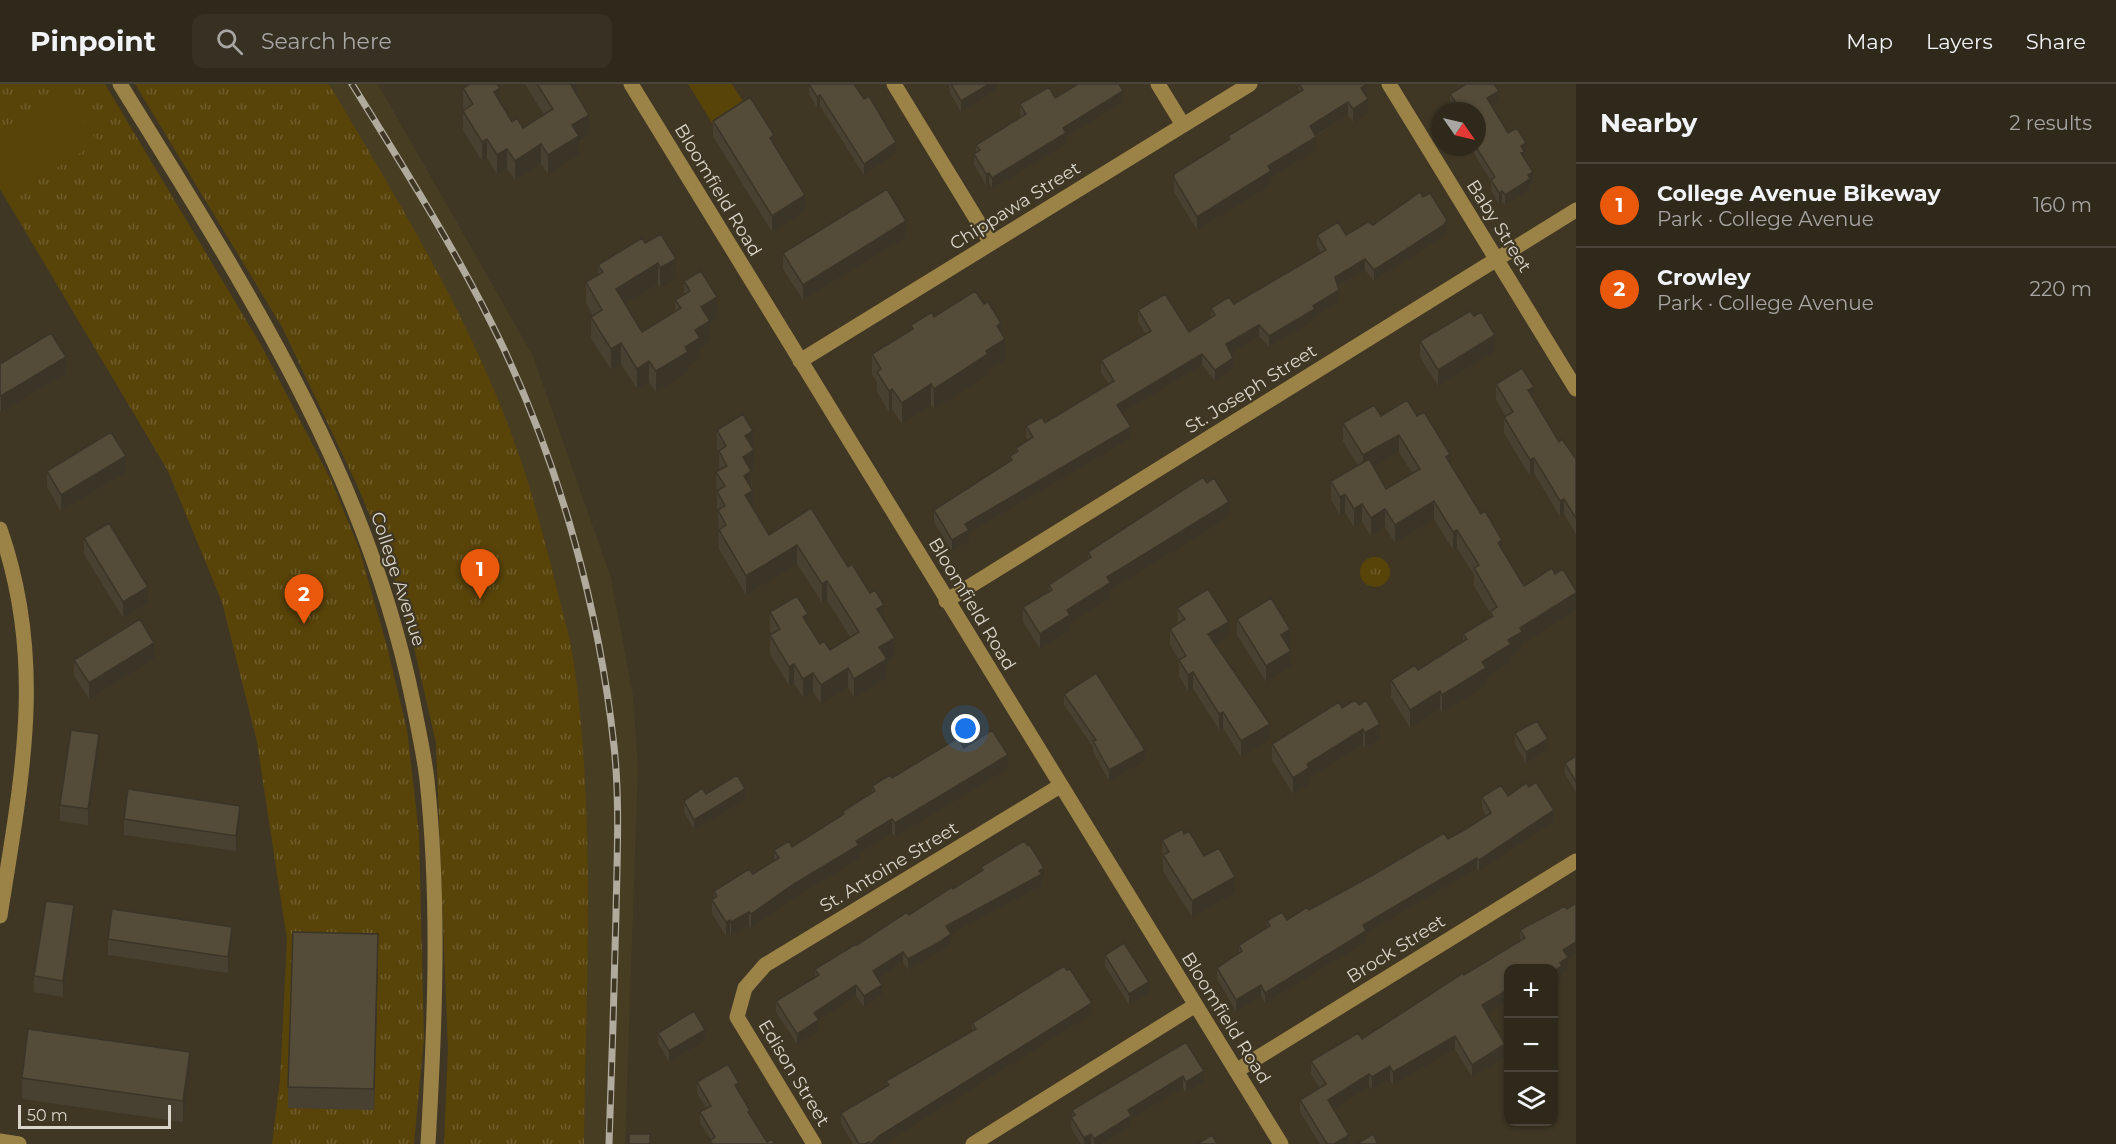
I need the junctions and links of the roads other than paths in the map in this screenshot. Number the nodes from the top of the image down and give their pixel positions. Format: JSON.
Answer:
{"nodes":[{"id":1,"x":120,"y":84,"type":"edge"},
{"id":2,"x":631,"y":84,"type":"edge"},
{"id":3,"x":894,"y":84,"type":"edge"},
{"id":4,"x":1158,"y":84,"type":"edge"},
{"id":5,"x":1250,"y":84,"type":"edge"},
{"id":6,"x":1389,"y":84,"type":"edge"},
{"id":7,"x":1183,"y":125,"type":"junction"},
{"id":8,"x":1576,"y":210,"type":"edge"},
{"id":9,"x":991,"y":243,"type":"junction"},
{"id":10,"x":1497,"y":260,"type":"junction"},
{"id":11,"x":800,"y":361,"type":"junction"},
{"id":12,"x":1576,"y":389,"type":"edge"},
{"id":13,"x":0,"y":530,"type":"edge"},
{"id":14,"x":946,"y":601,"type":"junction"},
{"id":15,"x":1060,"y":786,"type":"junction"},
{"id":16,"x":1576,"y":861,"type":"edge"},
{"id":17,"x":0,"y":916,"type":"edge"},
{"id":18,"x":745,"y":988,"type":"joint"},
{"id":19,"x":1194,"y":1006,"type":"junction"},
{"id":20,"x":1236,"y":1071,"type":"junction"},
{"id":21,"x":0,"y":1141,"type":"edge"},
{"id":22,"x":19,"y":1144,"type":"edge"},
{"id":23,"x":428,"y":1144,"type":"edge"},
{"id":24,"x":814,"y":1144,"type":"edge"},
{"id":25,"x":973,"y":1144,"type":"edge"},
{"id":26,"x":1281,"y":1144,"type":"edge"}],
"edges":[{"from":1,"to":23,"type":"street","name":"College Avenue"},
{"from":2,"to":11,"type":"street","name":"Bloomfield Road"},
{"from":3,"to":9,"type":"street"},
{"from":4,"to":7,"type":"street"},
{"from":5,"to":7,"type":"street","name":"Chippawa Street"},
{"from":6,"to":10,"type":"street","name":"Baby Street"},
{"from":7,"to":9,"type":"street","name":"Chippawa Street"},
{"from":8,"to":10,"type":"street","name":"St. Joseph Street"},
{"from":9,"to":11,"type":"street","name":"Chippawa Street"},
{"from":10,"to":12,"type":"street","name":"Baby Street"},
{"from":10,"to":14,"type":"street","name":"St. Joseph Street"},
{"from":11,"to":14,"type":"street","name":"Bloomfield Road"},
{"from":13,"to":17,"type":"street"},
{"from":14,"to":15,"type":"street","name":"Bloomfield Road"},
{"from":15,"to":18,"type":"street","name":"St. Antoine Street"},
{"from":15,"to":19,"type":"street","name":"Bloomfield Road"},
{"from":16,"to":20,"type":"street","name":"Brock Street"},
{"from":18,"to":24,"type":"street","name":"Edison Street"},
{"from":19,"to":20,"type":"street","name":"Bloomfield Road"},
{"from":19,"to":25,"type":"street"},
{"from":20,"to":26,"type":"street","name":"Bloomfield Road"},
{"from":21,"to":22,"type":"street"}]}
